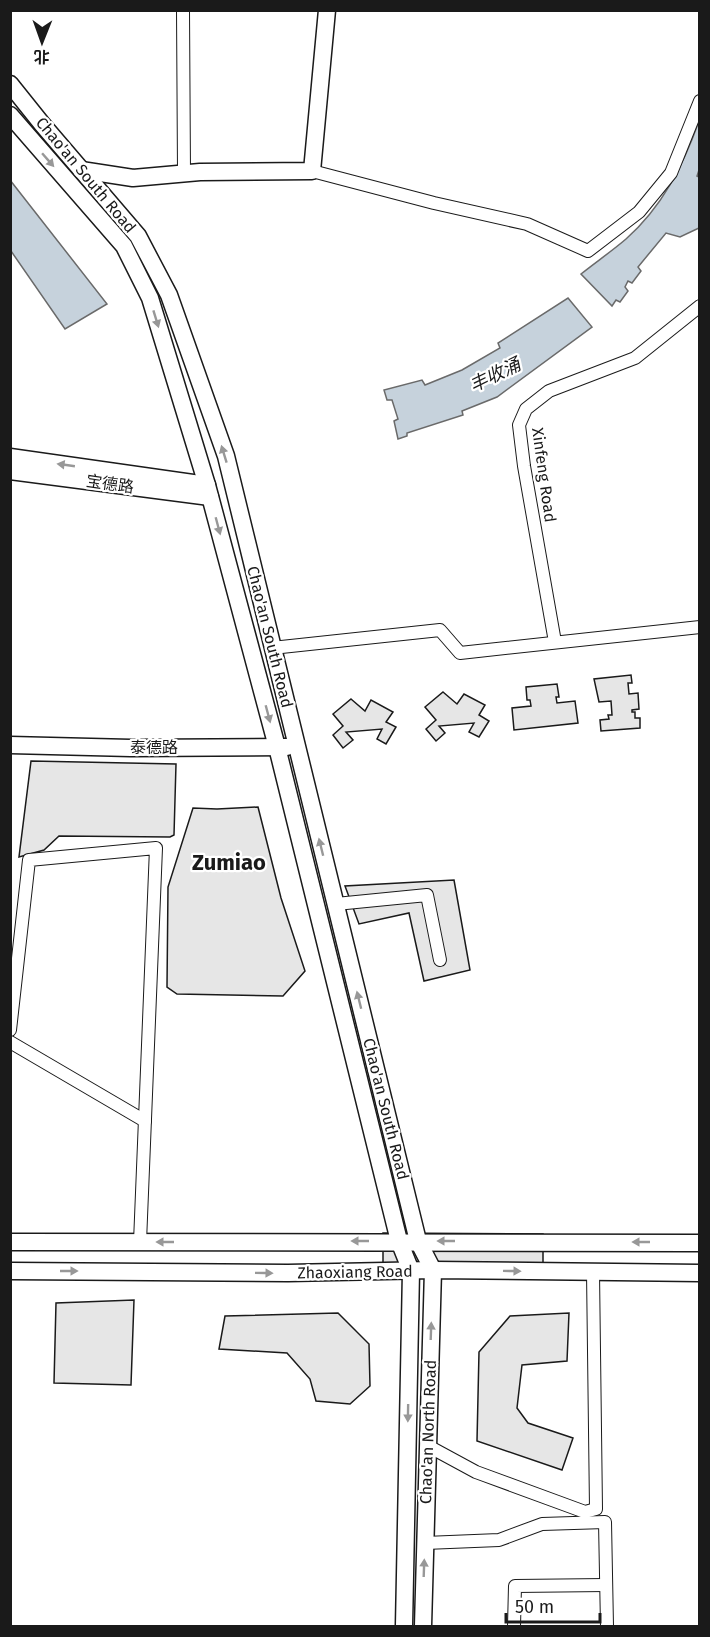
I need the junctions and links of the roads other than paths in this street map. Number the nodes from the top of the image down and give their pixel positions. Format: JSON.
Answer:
{"nodes":[{"id":1,"x":183,"y":10,"type":"edge"},
{"id":2,"x":327,"y":10,"type":"edge"},
{"id":3,"x":10,"y":84,"type":"edge"},
{"id":4,"x":699,"y":101,"type":"edge"},
{"id":5,"x":10,"y":115,"type":"edge"},
{"id":6,"x":81,"y":170,"type":"junction"},
{"id":7,"x":312,"y":171,"type":"junction"},
{"id":8,"x":184,"y":173,"type":"junction"},
{"id":9,"x":699,"y":306,"type":"edge"},
{"id":10,"x":10,"y":457,"type":"edge"},
{"id":11,"x":10,"y":471,"type":"edge"},
{"id":12,"x":209,"y":491,"type":"junction"},
{"id":13,"x":699,"y":627,"type":"edge"},
{"id":14,"x":555,"y":642,"type":"junction"},
{"id":15,"x":272,"y":648,"type":"junction"},
{"id":16,"x":10,"y":746,"type":"edge"},
{"id":17,"x":297,"y":746,"type":"junction"},
{"id":18,"x":277,"y":747,"type":"junction"},
{"id":19,"x":336,"y":904,"type":"junction"},
{"id":20,"x":440,"y":960,"type":"dead end"},
{"id":21,"x":10,"y":1030,"type":"edge"},
{"id":22,"x":10,"y":1042,"type":"edge"},
{"id":23,"x":145,"y":1121,"type":"junction"},
{"id":24,"x":399,"y":1241,"type":"junction"},
{"id":25,"x":418,"y":1241,"type":"junction"},
{"id":26,"x":10,"y":1242,"type":"edge"},
{"id":27,"x":140,"y":1242,"type":"junction"},
{"id":28,"x":699,"y":1243,"type":"edge"},
{"id":29,"x":433,"y":1270,"type":"junction"},
{"id":30,"x":10,"y":1271,"type":"edge"},
{"id":31,"x":411,"y":1271,"type":"junction"},
{"id":32,"x":593,"y":1272,"type":"junction"},
{"id":33,"x":699,"y":1274,"type":"edge"},
{"id":34,"x":428,"y":1446,"type":"junction"},
{"id":35,"x":425,"y":1543,"type":"junction"},
{"id":36,"x":606,"y":1586,"type":"junction"},
{"id":37,"x":404,"y":1626,"type":"edge"},
{"id":38,"x":423,"y":1626,"type":"edge"},
{"id":39,"x":514,"y":1626,"type":"edge"},
{"id":40,"x":607,"y":1626,"type":"edge"}],
"edges":[{"from":1,"to":8,"type":"street"},
{"from":2,"to":7,"type":"main road"},
{"from":3,"to":6,"type":"main road","name":"Chao'an South Road"},
{"from":4,"to":7,"type":"street"},
{"from":5,"to":12,"type":"main road","name":"Chao'an South Road","one_way":true},
{"from":6,"to":8,"type":"main road"},
{"from":15,"to":6,"type":"main road","name":"Chao'an South Road","one_way":true},
{"from":7,"to":8,"type":"main road"},
{"from":9,"to":14,"type":"street","name":"Xinfeng Road"},
{"from":12,"to":10,"type":"main road","name":"宝德路","one_way":true},
{"from":11,"to":12,"type":"main road","name":"宝德路"},
{"from":12,"to":18,"type":"main road","name":"Chao'an South Road","one_way":true},
{"from":13,"to":14,"type":"street"},
{"from":14,"to":15,"type":"street"},
{"from":15,"to":17,"type":"main road","name":"Chao'an South Road"},
{"from":16,"to":18,"type":"main road","name":"泰德路"},
{"from":17,"to":18,"type":"main road","name":"泰德路"},
{"from":19,"to":17,"type":"main road","name":"Chao'an South Road","one_way":true},
{"from":18,"to":24,"type":"main road","name":"Chao'an South Road"},
{"from":19,"to":20,"type":"street"},
{"from":25,"to":19,"type":"main road","name":"Chao'an South Road","one_way":true},
{"from":21,"to":23,"type":"street"},
{"from":22,"to":23,"type":"street"},
{"from":23,"to":27,"type":"street"},
{"from":24,"to":25,"type":"main road","name":"Zhaoxiang Road"},
{"from":24,"to":27,"type":"main road","name":"Zhaoxiang Road","one_way":true},
{"from":24,"to":31,"type":"main road","name":"Chao'an North Road"},
{"from":28,"to":25,"type":"main road","name":"Zhaoxiang Road","one_way":true},
{"from":25,"to":29,"type":"main road","name":"Chao'an North Road"},
{"from":26,"to":27,"type":"main road","name":"Zhaoxiang Road"},
{"from":29,"to":31,"type":"main road","name":"Zhaoxiang Road"},
{"from":29,"to":32,"type":"main road","name":"Zhaoxiang Road","one_way":true},
{"from":34,"to":29,"type":"main road","name":"Chao'an North Road","one_way":true},
{"from":30,"to":31,"type":"main road","name":"Zhaoxiang Road","one_way":true},
{"from":31,"to":37,"type":"main road","name":"Chao'an North Road","one_way":true},
{"from":32,"to":33,"type":"main road","name":"Zhaoxiang Road"},
{"from":32,"to":34,"type":"street"},
{"from":34,"to":35,"type":"main road","name":"Chao'an North Road"},
{"from":35,"to":36,"type":"street"},
{"from":38,"to":35,"type":"main road","name":"Chao'an North Road","one_way":true},
{"from":36,"to":39,"type":"street"},
{"from":36,"to":40,"type":"street"}]}
